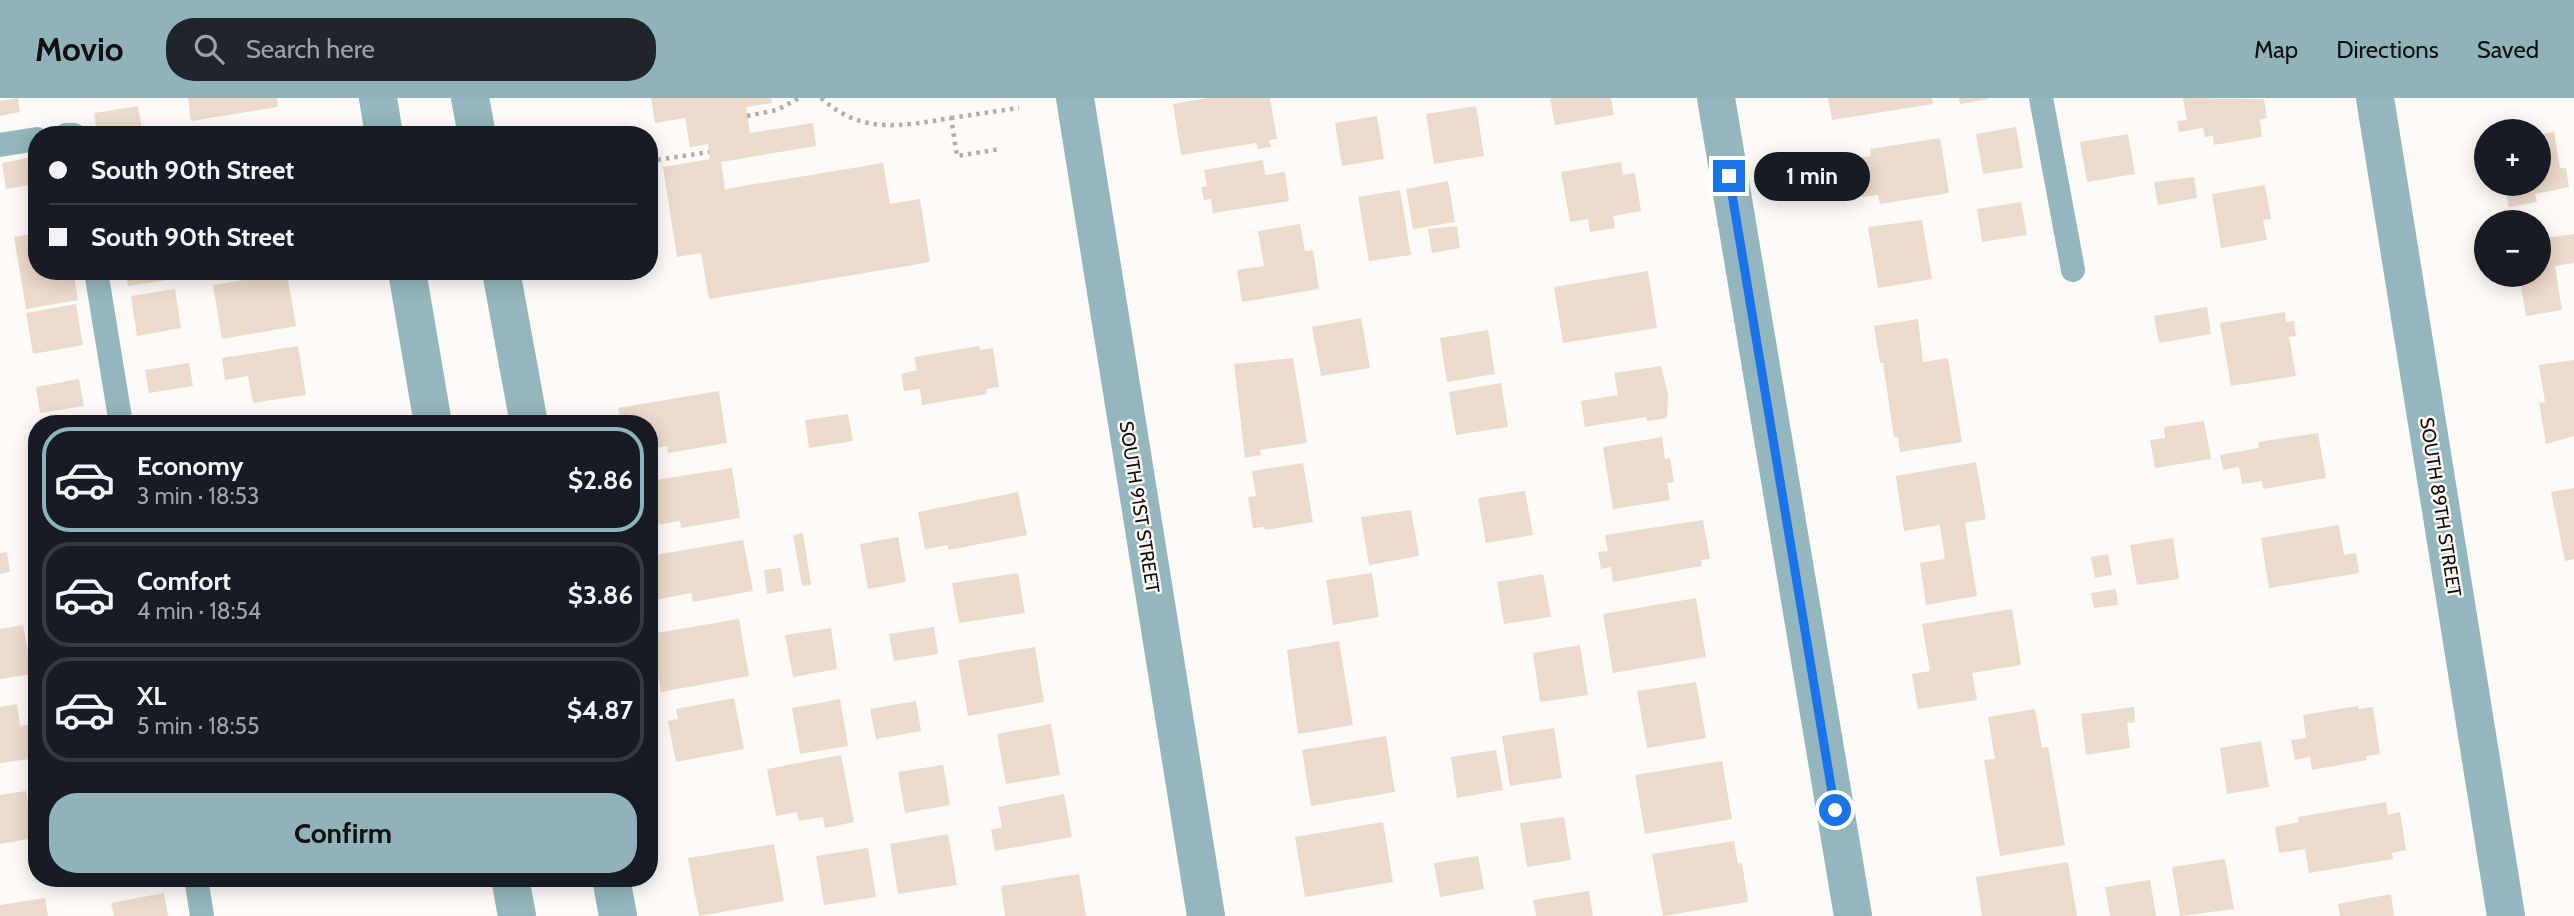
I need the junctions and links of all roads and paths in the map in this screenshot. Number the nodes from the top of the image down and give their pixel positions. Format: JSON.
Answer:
{"nodes":[{"id":1,"x":378,"y":98,"type":"edge"},
{"id":2,"x":470,"y":98,"type":"edge"},
{"id":3,"x":799,"y":98,"type":"edge"},
{"id":4,"x":821,"y":98,"type":"edge"},
{"id":5,"x":1075,"y":98,"type":"edge"},
{"id":6,"x":1716,"y":98,"type":"edge"},
{"id":7,"x":2041,"y":98,"type":"edge"},
{"id":8,"x":2375,"y":98,"type":"edge"},
{"id":9,"x":1019,"y":108,"type":"dead end"},
{"id":10,"x":747,"y":116,"type":"dead end"},
{"id":11,"x":951,"y":118,"type":"junction"},
{"id":12,"x":383,"y":126,"type":"edge"},
{"id":13,"x":475,"y":126,"type":"edge"},
{"id":14,"x":28,"y":140,"type":"edge"},
{"id":15,"x":0,"y":145,"type":"edge"},
{"id":16,"x":1000,"y":149,"type":"dead end"},
{"id":17,"x":709,"y":152,"type":"dead end"},
{"id":18,"x":658,"y":160,"type":"edge"},
{"id":19,"x":2073,"y":270,"type":"dead end"},
{"id":20,"x":97,"y":280,"type":"edge"},
{"id":21,"x":409,"y":280,"type":"edge"},
{"id":22,"x":503,"y":280,"type":"edge"},
{"id":23,"x":120,"y":415,"type":"edge"},
{"id":24,"x":432,"y":415,"type":"edge"},
{"id":25,"x":527,"y":415,"type":"edge"},
{"id":26,"x":197,"y":887,"type":"edge"},
{"id":27,"x":512,"y":887,"type":"edge"},
{"id":28,"x":613,"y":887,"type":"edge"},
{"id":29,"x":202,"y":916,"type":"edge"},
{"id":30,"x":517,"y":916,"type":"edge"},
{"id":31,"x":618,"y":916,"type":"edge"},
{"id":32,"x":1206,"y":916,"type":"edge"},
{"id":33,"x":1853,"y":916,"type":"edge"},
{"id":34,"x":2506,"y":916,"type":"edge"}],
"edges":[{"from":1,"to":12,"type":"street"},
{"from":2,"to":13,"type":"street"},
{"from":3,"to":10,"type":"path"},
{"from":4,"to":11,"type":"path"},
{"from":5,"to":32,"type":"street","name":"SOUTH 91ST STREET"},
{"from":6,"to":33,"type":"street"},
{"from":7,"to":19,"type":"lane"},
{"from":8,"to":34,"type":"street","name":"SOUTH 89TH STREET"},
{"from":9,"to":11,"type":"path"},
{"from":11,"to":16,"type":"path"},
{"from":14,"to":15,"type":"lane"},
{"from":17,"to":18,"type":"path"},
{"from":20,"to":23,"type":"lane"},
{"from":21,"to":24,"type":"street"},
{"from":22,"to":25,"type":"street"},
{"from":26,"to":29,"type":"lane"},
{"from":27,"to":30,"type":"street"},
{"from":28,"to":31,"type":"street"}]}
